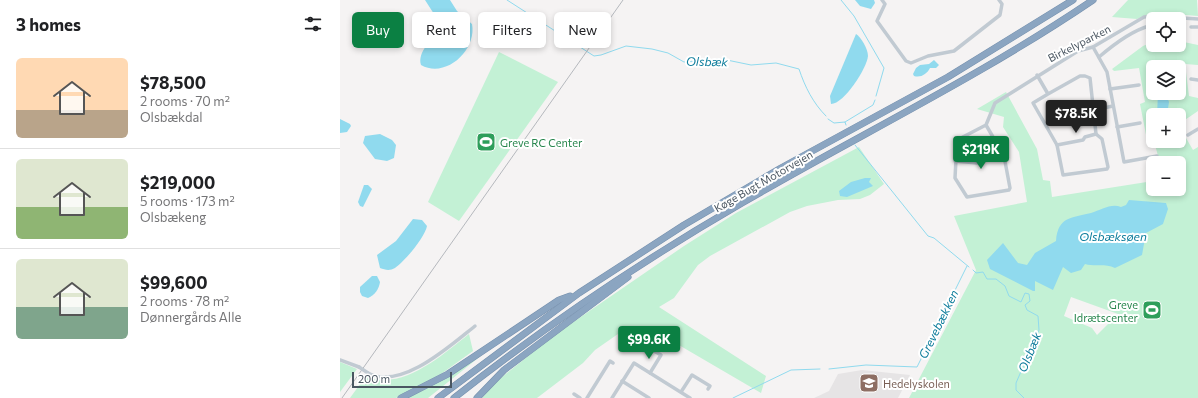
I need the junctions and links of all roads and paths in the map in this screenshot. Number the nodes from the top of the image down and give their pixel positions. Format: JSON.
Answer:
{"nodes":[{"id":1,"x":882,"y":0,"type":"edge"},
{"id":2,"x":999,"y":0,"type":"edge"},
{"id":3,"x":1073,"y":0,"type":"edge"},
{"id":4,"x":1093,"y":0,"type":"edge"},
{"id":5,"x":1198,"y":19,"type":"edge"},
{"id":6,"x":1146,"y":27,"type":"edge"},
{"id":7,"x":1191,"y":27,"type":"dead end"},
{"id":8,"x":1198,"y":27,"type":"edge"},
{"id":9,"x":1093,"y":47,"type":"junction"},
{"id":10,"x":1099,"y":57,"type":"junction"},
{"id":11,"x":1037,"y":75,"type":"junction"},
{"id":12,"x":1191,"y":79,"type":"dead end"},
{"id":13,"x":1198,"y":80,"type":"edge"},
{"id":14,"x":1139,"y":84,"type":"dead end"},
{"id":15,"x":1110,"y":90,"type":"junction"},
{"id":16,"x":1048,"y":94,"type":"junction"},
{"id":17,"x":1113,"y":106,"type":"junction"},
{"id":18,"x":1094,"y":110,"type":"junction"},
{"id":19,"x":1140,"y":123,"type":"dead end"},
{"id":20,"x":986,"y":125,"type":"junction"},
{"id":21,"x":1117,"y":127,"type":"junction"},
{"id":22,"x":1198,"y":129,"type":"edge"},
{"id":23,"x":1096,"y":134,"type":"junction"},
{"id":24,"x":1188,"y":136,"type":"dead end"},
{"id":25,"x":1057,"y":145,"type":"junction"},
{"id":26,"x":999,"y":149,"type":"junction"},
{"id":27,"x":1146,"y":158,"type":"edge"},
{"id":28,"x":956,"y":161,"type":"junction"},
{"id":29,"x":637,"y":268,"type":"junction"},
{"id":30,"x":579,"y":293,"type":"junction"},
{"id":31,"x":475,"y":326,"type":"dead end"},
{"id":32,"x":640,"y":347,"type":"dead end"},
{"id":33,"x":340,"y":360,"type":"edge"},
{"id":34,"x":613,"y":363,"type":"dead end"},
{"id":35,"x":650,"y":373,"type":"junction"},
{"id":36,"x":622,"y":381,"type":"junction"},
{"id":37,"x":708,"y":389,"type":"dead end"},
{"id":38,"x":681,"y":392,"type":"junction"},
{"id":39,"x":574,"y":394,"type":"dead end"},
{"id":40,"x":400,"y":398,"type":"edge"},
{"id":41,"x":438,"y":398,"type":"edge"},
{"id":42,"x":454,"y":398,"type":"edge"},
{"id":43,"x":477,"y":398,"type":"edge"},
{"id":44,"x":580,"y":398,"type":"edge"},
{"id":45,"x":587,"y":398,"type":"edge"},
{"id":46,"x":612,"y":398,"type":"edge"},
{"id":47,"x":649,"y":398,"type":"edge"},
{"id":48,"x":690,"y":398,"type":"edge"}],
"edges":[{"from":1,"to":2,"type":"street"},
{"from":3,"to":30,"type":"highway","name":"Køge Bugt Motorvejen"},
{"from":4,"to":29,"type":"highway","name":"Køge Bugt Motorvejen"},
{"from":5,"to":9,"type":"street","name":"Birkelyparken"},
{"from":6,"to":10,"type":"street"},
{"from":7,"to":8,"type":"street"},
{"from":9,"to":10,"type":"street"},
{"from":9,"to":11,"type":"street","name":"Birkelyparken"},
{"from":10,"to":15,"type":"street"},
{"from":11,"to":16,"type":"street"},
{"from":11,"to":20,"type":"street","name":"Birkelyparken"},
{"from":12,"to":13,"type":"street"},
{"from":14,"to":15,"type":"street"},
{"from":15,"to":17,"type":"street"},
{"from":16,"to":18,"type":"street"},
{"from":16,"to":25,"type":"street"},
{"from":17,"to":18,"type":"street"},
{"from":17,"to":21,"type":"street"},
{"from":18,"to":23,"type":"street"},
{"from":19,"to":21,"type":"street"},
{"from":20,"to":26,"type":"street"},
{"from":20,"to":28,"type":"street"},
{"from":21,"to":27,"type":"street"},
{"from":22,"to":24,"type":"street"},
{"from":23,"to":25,"type":"street"},
{"from":23,"to":25,"type":"street"},
{"from":26,"to":28,"type":"street"},
{"from":26,"to":28,"type":"street"},
{"from":29,"to":42,"type":"highway","name":"Køge Bugt Motorvejen"},
{"from":29,"to":43,"type":"highway"},
{"from":30,"to":40,"type":"highway"},
{"from":30,"to":41,"type":"highway","name":"Køge Bugt Motorvejen"},
{"from":31,"to":33,"type":"street","bridge":true},
{"from":32,"to":35,"type":"street"},
{"from":34,"to":45,"type":"street"},
{"from":35,"to":36,"type":"street"},
{"from":35,"to":38,"type":"street"},
{"from":36,"to":46,"type":"street"},
{"from":36,"to":47,"type":"street"},
{"from":37,"to":38,"type":"street"},
{"from":38,"to":48,"type":"street"},
{"from":39,"to":44,"type":"street"}]}
